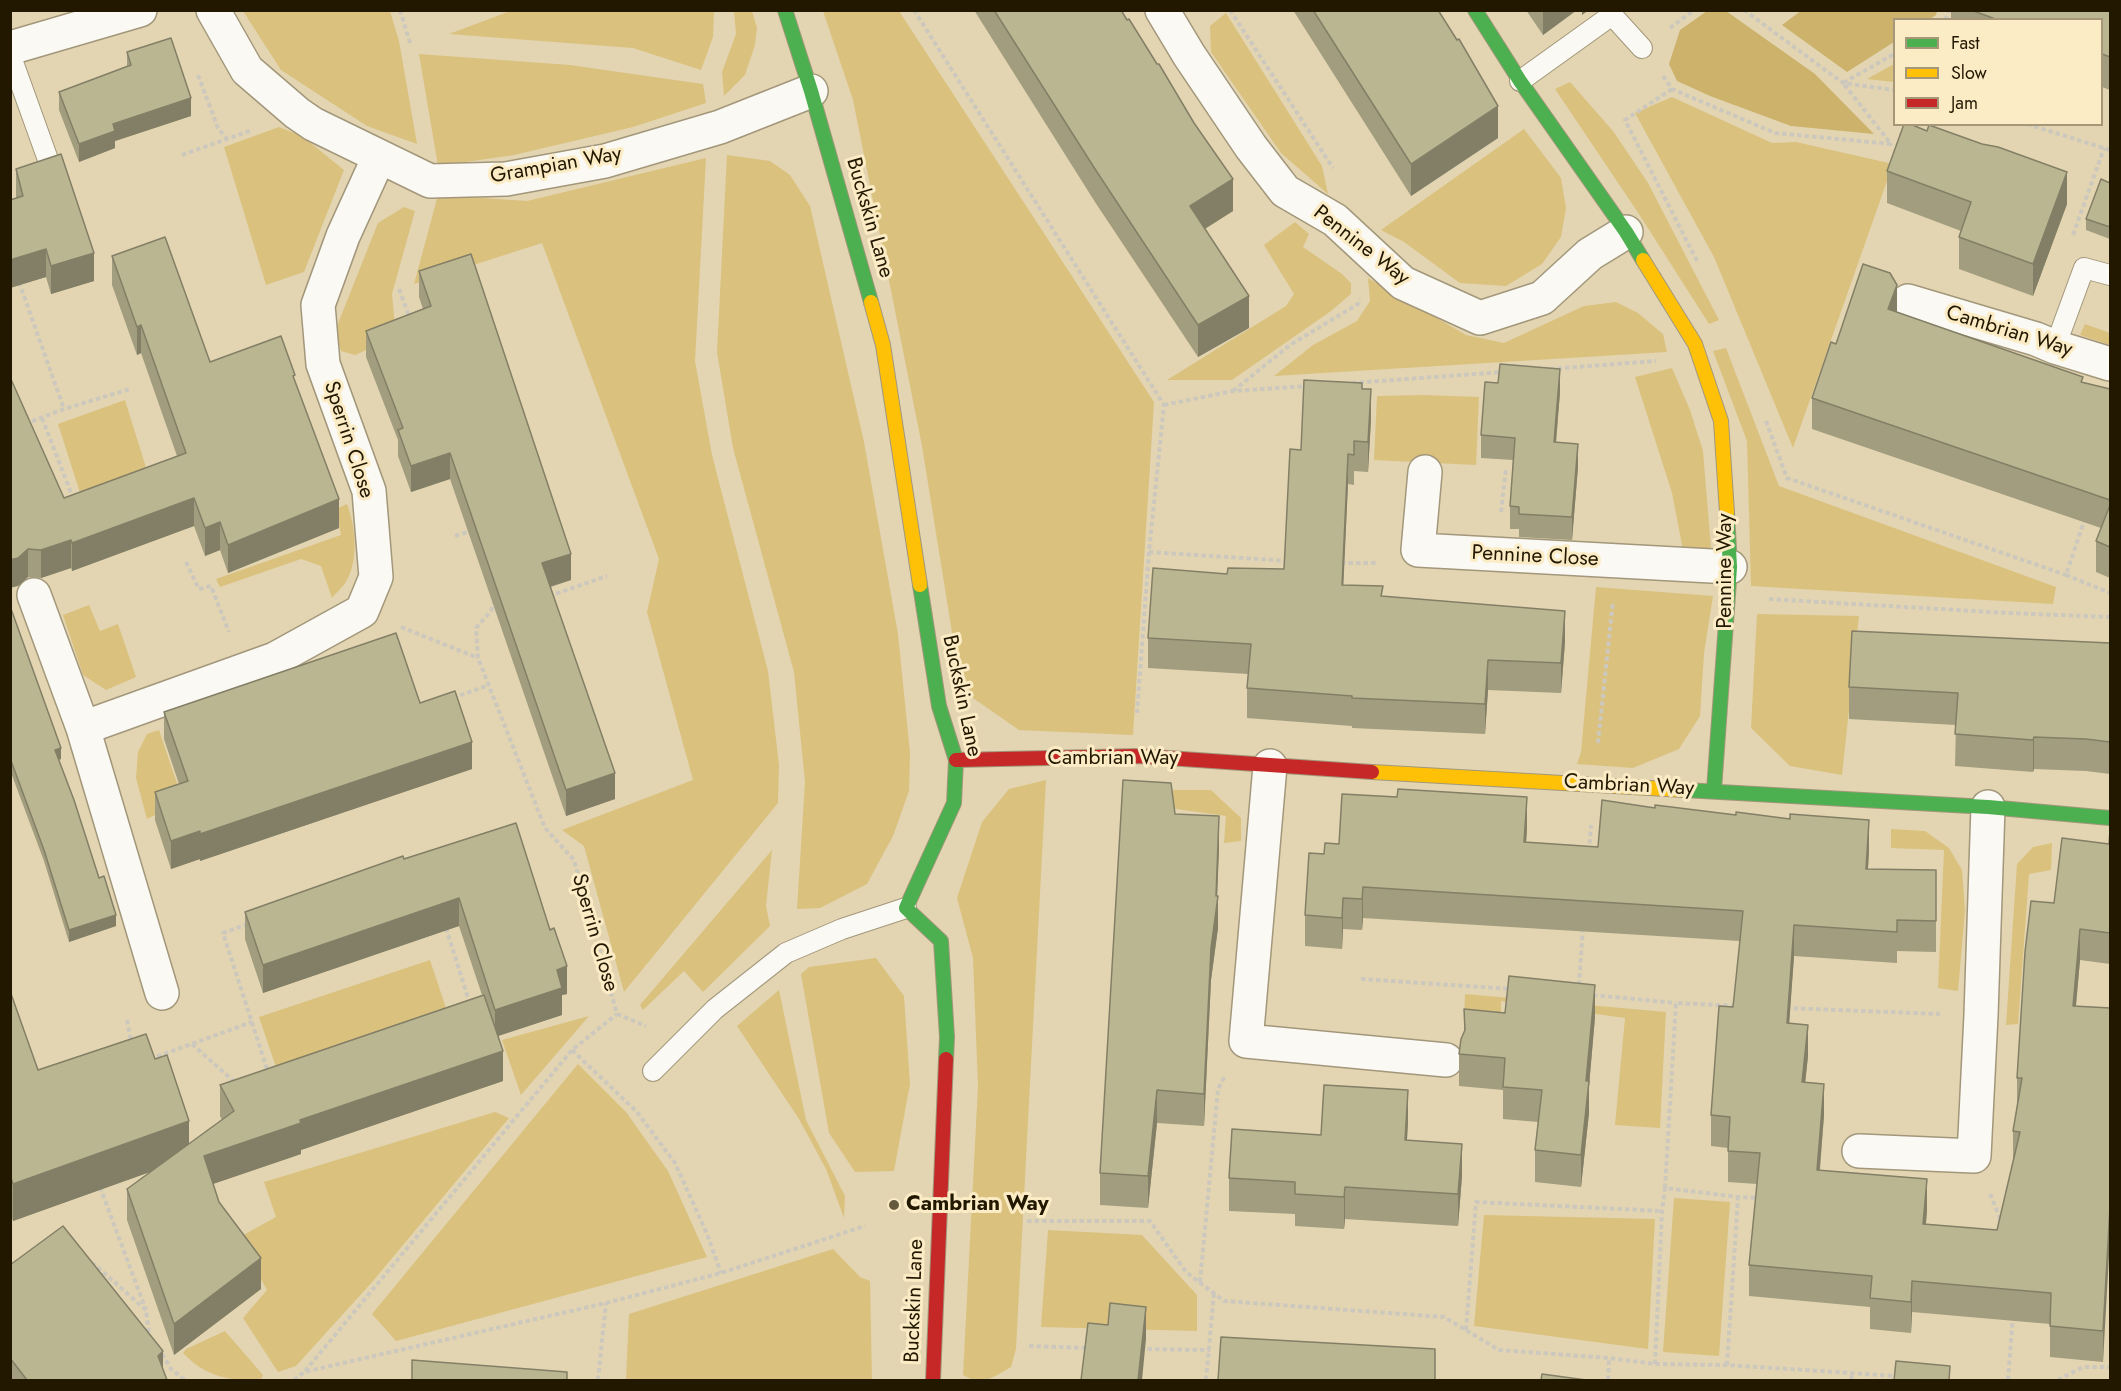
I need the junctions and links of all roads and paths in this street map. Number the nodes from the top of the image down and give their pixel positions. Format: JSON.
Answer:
{"nodes":[{"id":1,"x":140,"y":10,"type":"edge"},
{"id":2,"x":213,"y":10,"type":"edge"},
{"id":3,"x":400,"y":10,"type":"edge"},
{"id":4,"x":785,"y":10,"type":"edge"},
{"id":5,"x":914,"y":10,"type":"edge"},
{"id":6,"x":1162,"y":10,"type":"edge"},
{"id":7,"x":1230,"y":10,"type":"edge"},
{"id":8,"x":1475,"y":10,"type":"edge"},
{"id":9,"x":1744,"y":10,"type":"edge"},
{"id":10,"x":411,"y":45,"type":"dead end"},
{"id":11,"x":10,"y":48,"type":"edge"},
{"id":12,"x":1641,"y":48,"type":"dead end"},
{"id":13,"x":10,"y":54,"type":"edge"},
{"id":14,"x":1893,"y":55,"type":"edge"},
{"id":15,"x":1520,"y":81,"type":"junction"},
{"id":16,"x":1843,"y":83,"type":"junction"},
{"id":17,"x":1893,"y":90,"type":"edge"},
{"id":18,"x":810,"y":91,"type":"junction"},
{"id":19,"x":297,"y":113,"type":"junction"},
{"id":20,"x":2033,"y":126,"type":"edge"},
{"id":21,"x":2110,"y":150,"type":"edge"},
{"id":22,"x":182,"y":155,"type":"dead end"},
{"id":23,"x":379,"y":157,"type":"junction"},
{"id":24,"x":51,"y":168,"type":"edge"},
{"id":25,"x":1339,"y":176,"type":"dead end"},
{"id":26,"x":1626,"y":231,"type":"junction"},
{"id":27,"x":1698,"y":263,"type":"dead end"},
{"id":28,"x":2110,"y":275,"type":"edge"},
{"id":29,"x":18,"y":280,"type":"edge"},
{"id":30,"x":399,"y":289,"type":"dead end"},
{"id":31,"x":1362,"y":294,"type":"dead end"},
{"id":32,"x":1908,"y":301,"type":"dead end"},
{"id":33,"x":411,"y":322,"type":"edge"},
{"id":34,"x":2055,"y":347,"type":"junction"},
{"id":35,"x":1657,"y":361,"type":"dead end"},
{"id":36,"x":2110,"y":364,"type":"edge"},
{"id":37,"x":1539,"y":369,"type":"edge"},
{"id":38,"x":1504,"y":372,"type":"edge"},
{"id":39,"x":1350,"y":383,"type":"edge"},
{"id":40,"x":1315,"y":386,"type":"edge"},
{"id":41,"x":130,"y":389,"type":"dead end"},
{"id":42,"x":1233,"y":391,"type":"junction"},
{"id":43,"x":1164,"y":405,"type":"junction"},
{"id":44,"x":64,"y":409,"type":"junction"},
{"id":45,"x":1762,"y":412,"type":"dead end"},
{"id":46,"x":42,"y":418,"type":"junction"},
{"id":47,"x":21,"y":425,"type":"edge"},
{"id":48,"x":1425,"y":472,"type":"dead end"},
{"id":49,"x":73,"y":499,"type":"edge"},
{"id":50,"x":2088,"y":508,"type":"edge"},
{"id":51,"x":476,"y":530,"type":"edge"},
{"id":52,"x":455,"y":536,"type":"dead end"},
{"id":53,"x":1418,"y":550,"type":"junction"},
{"id":54,"x":1149,"y":552,"type":"junction"},
{"id":55,"x":1617,"y":561,"type":"junction"},
{"id":56,"x":186,"y":562,"type":"dead end"},
{"id":57,"x":1297,"y":562,"type":"edge"},
{"id":58,"x":1331,"y":563,"type":"edge"},
{"id":59,"x":2066,"y":575,"type":"junction"},
{"id":60,"x":608,"y":576,"type":"dead end"},
{"id":61,"x":1730,"y":582,"type":"junction"},
{"id":62,"x":497,"y":593,"type":"edge"},
{"id":63,"x":2110,"y":593,"type":"edge"},
{"id":64,"x":34,"y":595,"type":"dead end"},
{"id":65,"x":541,"y":599,"type":"edge"},
{"id":66,"x":500,"y":609,"type":"edge"},
{"id":67,"x":362,"y":611,"type":"junction"},
{"id":68,"x":490,"y":611,"type":"junction"},
{"id":69,"x":2110,"y":617,"type":"edge"},
{"id":70,"x":478,"y":658,"type":"junction"},
{"id":71,"x":242,"y":670,"type":"junction"},
{"id":72,"x":489,"y":686,"type":"junction"},
{"id":73,"x":445,"y":701,"type":"edge"},
{"id":74,"x":1137,"y":717,"type":"dead end"},
{"id":75,"x":83,"y":728,"type":"junction"},
{"id":76,"x":956,"y":760,"type":"junction"},
{"id":77,"x":1270,"y":766,"type":"junction"},
{"id":78,"x":1593,"y":785,"type":"junction"},
{"id":79,"x":1714,"y":790,"type":"junction"},
{"id":80,"x":1988,"y":807,"type":"junction"},
{"id":81,"x":2110,"y":818,"type":"edge"},
{"id":82,"x":1588,"y":855,"type":"edge"},
{"id":83,"x":906,"y":908,"type":"junction"},
{"id":84,"x":442,"y":919,"type":"edge"},
{"id":85,"x":257,"y":921,"type":"edge"},
{"id":86,"x":1584,"y":924,"type":"edge"},
{"id":87,"x":1361,"y":980,"type":"dead end"},
{"id":88,"x":1521,"y":990,"type":"edge"},
{"id":89,"x":162,"y":993,"type":"joint"},
{"id":90,"x":1579,"y":993,"type":"edge"},
{"id":91,"x":1589,"y":994,"type":"edge"},
{"id":92,"x":1676,"y":1003,"type":"junction"},
{"id":93,"x":1746,"y":1006,"type":"edge"},
{"id":94,"x":1782,"y":1008,"type":"edge"},
{"id":95,"x":473,"y":1015,"type":"edge"},
{"id":96,"x":1981,"y":1016,"type":"junction"},
{"id":97,"x":252,"y":1022,"type":"junction"},
{"id":98,"x":1246,"y":1041,"type":"junction"},
{"id":99,"x":192,"y":1044,"type":"junction"},
{"id":100,"x":125,"y":1048,"type":"edge"},
{"id":101,"x":572,"y":1050,"type":"junction"},
{"id":102,"x":149,"y":1059,"type":"edge"},
{"id":103,"x":1446,"y":1060,"type":"dead end"},
{"id":104,"x":653,"y":1071,"type":"dead end"},
{"id":105,"x":271,"y":1083,"type":"edge"},
{"id":106,"x":244,"y":1090,"type":"edge"},
{"id":107,"x":1859,"y":1151,"type":"dead end"},
{"id":108,"x":1974,"y":1156,"type":"junction"},
{"id":109,"x":97,"y":1180,"type":"edge"},
{"id":110,"x":1665,"y":1188,"type":"junction"},
{"id":111,"x":1738,"y":1197,"type":"junction"},
{"id":112,"x":1761,"y":1198,"type":"edge"},
{"id":113,"x":1662,"y":1210,"type":"junction"},
{"id":114,"x":1027,"y":1221,"type":"dead end"},
{"id":115,"x":866,"y":1226,"type":"dead end"},
{"id":116,"x":2007,"y":1230,"type":"edge"},
{"id":117,"x":86,"y":1262,"type":"edge"},
{"id":118,"x":720,"y":1272,"type":"junction"},
{"id":119,"x":1200,"y":1283,"type":"junction"},
{"id":120,"x":1214,"y":1293,"type":"junction"},
{"id":121,"x":606,"y":1303,"type":"junction"},
{"id":122,"x":2013,"y":1309,"type":"edge"},
{"id":123,"x":146,"y":1310,"type":"junction"},
{"id":124,"x":1466,"y":1330,"type":"junction"},
{"id":125,"x":155,"y":1344,"type":"edge"},
{"id":126,"x":1029,"y":1346,"type":"dead end"},
{"id":127,"x":1096,"y":1348,"type":"edge"},
{"id":128,"x":1130,"y":1349,"type":"edge"},
{"id":129,"x":1210,"y":1350,"type":"junction"},
{"id":130,"x":160,"y":1352,"type":"edge"},
{"id":131,"x":1609,"y":1358,"type":"junction"},
{"id":132,"x":1655,"y":1364,"type":"junction"},
{"id":133,"x":1727,"y":1365,"type":"junction"},
{"id":134,"x":2110,"y":1367,"type":"edge"},
{"id":135,"x":304,"y":1372,"type":"junction"},
{"id":136,"x":1852,"y":1372,"type":"junction"},
{"id":137,"x":1899,"y":1376,"type":"edge"},
{"id":138,"x":185,"y":1380,"type":"edge"},
{"id":139,"x":294,"y":1380,"type":"edge"},
{"id":140,"x":598,"y":1380,"type":"edge"},
{"id":141,"x":933,"y":1380,"type":"edge"},
{"id":142,"x":1206,"y":1380,"type":"edge"},
{"id":143,"x":1608,"y":1380,"type":"edge"},
{"id":144,"x":1851,"y":1380,"type":"edge"},
{"id":145,"x":2008,"y":1380,"type":"edge"},
{"id":146,"x":2058,"y":1380,"type":"edge"}],
"edges":[{"from":1,"to":11,"type":"street"},
{"from":2,"to":19,"type":"street","name":"Grampian Way"},
{"from":3,"to":10,"type":"path"},
{"from":4,"to":18,"type":"street","name":"Buckskin Lane"},
{"from":5,"to":43,"type":"path"},
{"from":6,"to":26,"type":"street","name":"Pennine Way"},
{"from":7,"to":25,"type":"path"},
{"from":8,"to":15,"type":"street","name":"Pennine Way"},
{"from":9,"to":16,"type":"path"},
{"from":12,"to":15,"type":"lane"},
{"from":13,"to":24,"type":"lane"},
{"from":14,"to":16,"type":"path"},
{"from":15,"to":26,"type":"street","name":"Pennine Way"},
{"from":16,"to":17,"type":"path"},
{"from":16,"to":27,"type":"path"},
{"from":18,"to":23,"type":"street","name":"Grampian Way"},
{"from":18,"to":76,"type":"street","name":"Buckskin Lane"},
{"from":19,"to":22,"type":"path"},
{"from":19,"to":23,"type":"street","name":"Grampian Way"},
{"from":20,"to":21,"type":"path"},
{"from":23,"to":67,"type":"street","name":"Sperrin Close"},
{"from":26,"to":61,"type":"street","name":"Pennine Way"},
{"from":28,"to":34,"type":"lane"},
{"from":29,"to":44,"type":"path"},
{"from":30,"to":33,"type":"path"},
{"from":31,"to":42,"type":"path"},
{"from":32,"to":34,"type":"street","name":"Cambrian Way"},
{"from":34,"to":36,"type":"street","name":"Cambrian Way"},
{"from":35,"to":37,"type":"path"},
{"from":38,"to":39,"type":"path"},
{"from":40,"to":42,"type":"path"},
{"from":41,"to":44,"type":"path"},
{"from":42,"to":43,"type":"path"},
{"from":43,"to":54,"type":"path"},
{"from":44,"to":46,"type":"path"},
{"from":45,"to":59,"type":"path"},
{"from":46,"to":47,"type":"path"},
{"from":46,"to":49,"type":"path"},
{"from":48,"to":53,"type":"street"},
{"from":50,"to":59,"type":"path"},
{"from":51,"to":52,"type":"path"},
{"from":53,"to":55,"type":"street","name":"Pennine Close"},
{"from":53,"to":58,"type":"path"},
{"from":54,"to":57,"type":"path"},
{"from":54,"to":74,"type":"path"},
{"from":55,"to":61,"type":"street","name":"Pennine Close"},
{"from":55,"to":78,"type":"path"},
{"from":56,"to":71,"type":"path"},
{"from":59,"to":63,"type":"path"},
{"from":60,"to":65,"type":"path"},
{"from":61,"to":69,"type":"path"},
{"from":61,"to":79,"type":"street","name":"Pennine Way"},
{"from":62,"to":68,"type":"path","name":"Sperrin Close"},
{"from":64,"to":75,"type":"street"},
{"from":66,"to":68,"type":"path"},
{"from":67,"to":70,"type":"path"},
{"from":67,"to":71,"type":"street"},
{"from":68,"to":70,"type":"path","name":"Sperrin Close"},
{"from":70,"to":72,"type":"path","name":"Sperrin Close"},
{"from":71,"to":75,"type":"street"},
{"from":72,"to":73,"type":"path"},
{"from":72,"to":101,"type":"path","name":"Sperrin Close"},
{"from":75,"to":89,"type":"street"},
{"from":76,"to":77,"type":"street","name":"Cambrian Way"},
{"from":76,"to":83,"type":"street","name":"Buckskin Lane"},
{"from":77,"to":78,"type":"street","name":"Cambrian Way"},
{"from":77,"to":98,"type":"street"},
{"from":78,"to":79,"type":"street","name":"Cambrian Way"},
{"from":78,"to":82,"type":"path"},
{"from":79,"to":80,"type":"street","name":"Cambrian Way"},
{"from":80,"to":81,"type":"street","name":"Cambrian Way"},
{"from":80,"to":96,"type":"street"},
{"from":83,"to":104,"type":"lane"},
{"from":83,"to":141,"type":"street","name":"Buckskin Lane"},
{"from":84,"to":95,"type":"path"},
{"from":85,"to":97,"type":"path"},
{"from":86,"to":90,"type":"path"},
{"from":87,"to":88,"type":"path"},
{"from":89,"to":100,"type":"path"},
{"from":91,"to":92,"type":"path"},
{"from":92,"to":93,"type":"path"},
{"from":92,"to":110,"type":"path"},
{"from":94,"to":96,"type":"path"},
{"from":96,"to":108,"type":"street"},
{"from":97,"to":99,"type":"path"},
{"from":97,"to":105,"type":"path"},
{"from":98,"to":103,"type":"street"},
{"from":98,"to":119,"type":"path"},
{"from":99,"to":102,"type":"path"},
{"from":99,"to":106,"type":"path"},
{"from":101,"to":118,"type":"path"},
{"from":101,"to":135,"type":"path"},
{"from":107,"to":108,"type":"street"},
{"from":108,"to":116,"type":"path"},
{"from":109,"to":123,"type":"path"},
{"from":110,"to":111,"type":"path"},
{"from":110,"to":113,"type":"path"},
{"from":111,"to":112,"type":"path"},
{"from":111,"to":133,"type":"path"},
{"from":113,"to":124,"type":"path"},
{"from":113,"to":132,"type":"path"},
{"from":114,"to":119,"type":"path"},
{"from":115,"to":118,"type":"path"},
{"from":117,"to":123,"type":"path"},
{"from":118,"to":121,"type":"path"},
{"from":119,"to":120,"type":"path"},
{"from":120,"to":124,"type":"path"},
{"from":120,"to":129,"type":"path"},
{"from":121,"to":135,"type":"path"},
{"from":121,"to":140,"type":"path"},
{"from":122,"to":145,"type":"path"},
{"from":123,"to":125,"type":"path"},
{"from":124,"to":131,"type":"path"},
{"from":126,"to":127,"type":"path"},
{"from":128,"to":129,"type":"path"},
{"from":129,"to":142,"type":"path"},
{"from":130,"to":138,"type":"path"},
{"from":131,"to":132,"type":"path"},
{"from":131,"to":143,"type":"path"},
{"from":132,"to":133,"type":"path"},
{"from":133,"to":136,"type":"path"},
{"from":134,"to":146,"type":"path"},
{"from":135,"to":139,"type":"path"},
{"from":136,"to":137,"type":"path"},
{"from":136,"to":144,"type":"path"}]}
